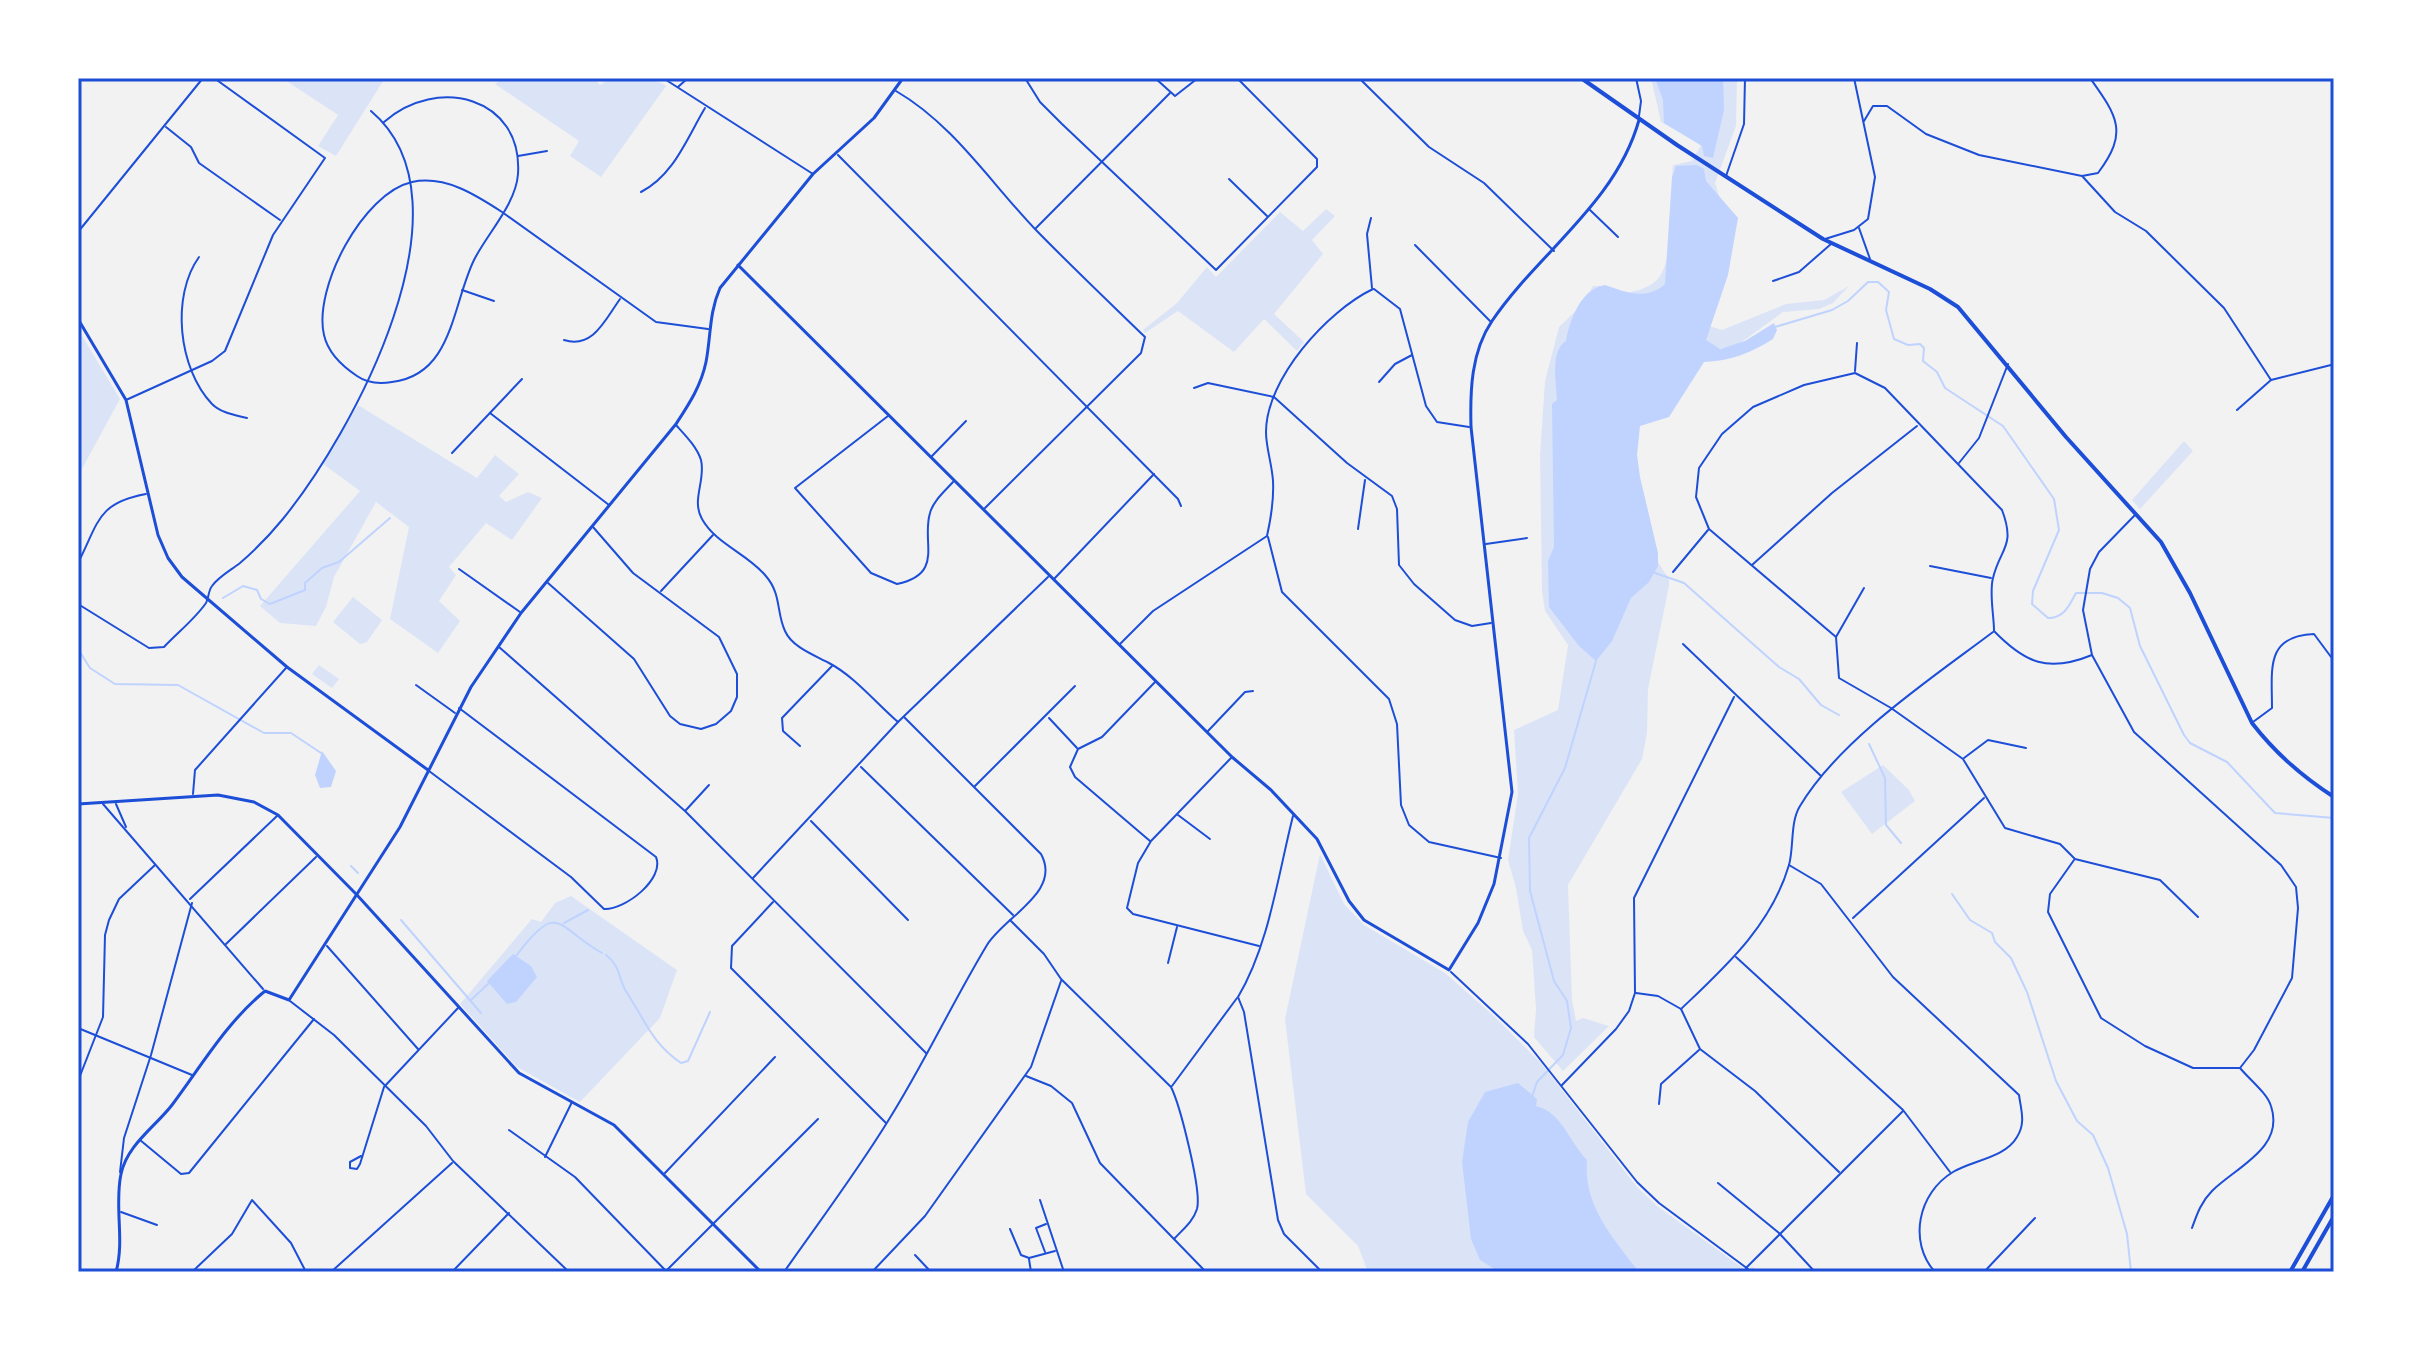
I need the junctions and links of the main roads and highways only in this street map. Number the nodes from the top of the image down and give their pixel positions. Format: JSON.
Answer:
{"nodes":[{"id":1,"x":1581,"y":78,"type":"edge"},
{"id":2,"x":2334,"y":797,"type":"edge"},
{"id":3,"x":2334,"y":1195,"type":"edge"},
{"id":4,"x":2334,"y":1216,"type":"edge"},
{"id":5,"x":2290,"y":1272,"type":"edge"},
{"id":6,"x":2302,"y":1272,"type":"edge"}],
"edges":[{"from":1,"to":2,"type":"main road"},
{"from":3,"to":5,"type":"main road"},
{"from":4,"to":6,"type":"main road"}]}
